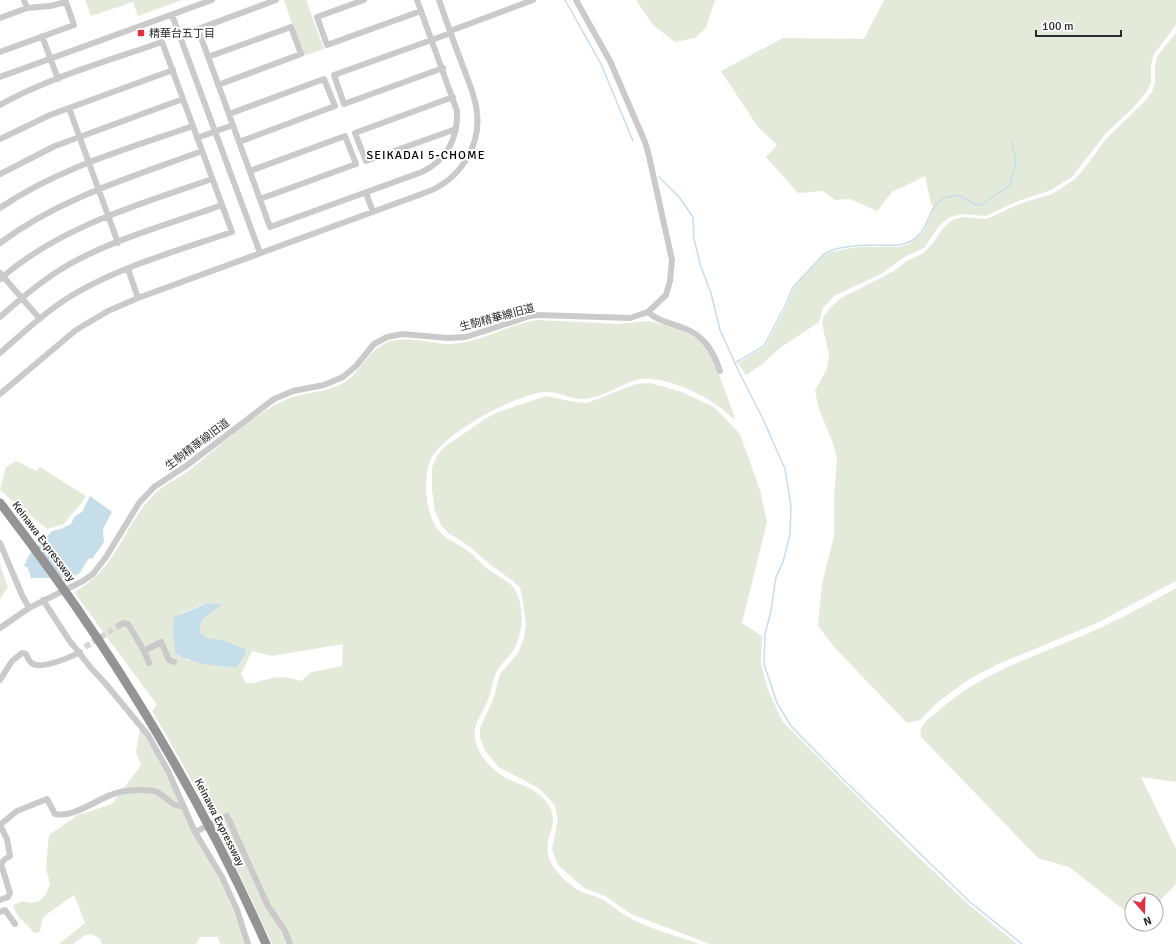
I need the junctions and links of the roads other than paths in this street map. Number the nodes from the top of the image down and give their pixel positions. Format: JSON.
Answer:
{"nodes":[{"id":1,"x":24,"y":0,"type":"edge"},
{"id":2,"x":212,"y":0,"type":"edge"},
{"id":3,"x":276,"y":0,"type":"edge"},
{"id":4,"x":364,"y":0,"type":"edge"},
{"id":5,"x":417,"y":0,"type":"edge"},
{"id":6,"x":439,"y":0,"type":"edge"},
{"id":7,"x":533,"y":0,"type":"edge"},
{"id":8,"x":576,"y":0,"type":"edge"},
{"id":9,"x":27,"y":8,"type":"junction"},
{"id":10,"x":421,"y":11,"type":"junction"},
{"id":11,"x":172,"y":15,"type":"junction"},
{"id":12,"x":0,"y":18,"type":"edge"},
{"id":13,"x":450,"y":32,"type":"junction"},
{"id":14,"x":42,"y":36,"type":"junction"},
{"id":15,"x":432,"y":39,"type":"junction"},
{"id":16,"x":0,"y":52,"type":"edge"},
{"id":17,"x":208,"y":57,"type":"junction"},
{"id":18,"x":50,"y":59,"type":"junction"},
{"id":19,"x":443,"y":68,"type":"junction"},
{"id":20,"x":173,"y":70,"type":"junction"},
{"id":21,"x":334,"y":76,"type":"junction"},
{"id":22,"x":0,"y":77,"type":"edge"},
{"id":23,"x":58,"y":79,"type":"junction"},
{"id":24,"x":324,"y":79,"type":"junction"},
{"id":25,"x":218,"y":85,"type":"junction"},
{"id":26,"x":453,"y":97,"type":"junction"},
{"id":27,"x":183,"y":99,"type":"junction"},
{"id":28,"x":0,"y":105,"type":"edge"},
{"id":29,"x":69,"y":108,"type":"junction"},
{"id":30,"x":229,"y":114,"type":"junction"},
{"id":31,"x":233,"y":125,"type":"junction"},
{"id":32,"x":193,"y":126,"type":"junction"},
{"id":33,"x":456,"y":129,"type":"junction"},
{"id":34,"x":215,"y":132,"type":"junction"},
{"id":35,"x":79,"y":137,"type":"junction"},
{"id":36,"x":197,"y":138,"type":"junction"},
{"id":37,"x":0,"y":139,"type":"edge"},
{"id":38,"x":239,"y":142,"type":"junction"},
{"id":39,"x":202,"y":151,"type":"junction"},
{"id":40,"x":88,"y":163,"type":"junction"},
{"id":41,"x":250,"y":171,"type":"junction"},
{"id":42,"x":0,"y":174,"type":"edge"},
{"id":43,"x":212,"y":179,"type":"junction"},
{"id":44,"x":98,"y":190,"type":"junction"},
{"id":45,"x":366,"y":193,"type":"junction"},
{"id":46,"x":260,"y":199,"type":"junction"},
{"id":47,"x":222,"y":205,"type":"junction"},
{"id":48,"x":0,"y":208,"type":"edge"},
{"id":49,"x":373,"y":212,"type":"junction"},
{"id":50,"x":107,"y":216,"type":"junction"},
{"id":51,"x":0,"y":243,"type":"edge"},
{"id":52,"x":118,"y":243,"type":"junction"},
{"id":53,"x":260,"y":253,"type":"junction"},
{"id":54,"x":128,"y":269,"type":"junction"},
{"id":55,"x":1,"y":276,"type":"edge"},
{"id":56,"x":22,"y":298,"type":"junction"},
{"id":57,"x":138,"y":298,"type":"junction"},
{"id":58,"x":648,"y":312,"type":"junction"},
{"id":59,"x":0,"y":317,"type":"edge"},
{"id":60,"x":40,"y":319,"type":"junction"},
{"id":61,"x":0,"y":353,"type":"edge"},
{"id":62,"x":720,"y":371,"type":"dead end"},
{"id":63,"x":0,"y":394,"type":"edge"},
{"id":64,"x":0,"y":503,"type":"edge"},
{"id":65,"x":0,"y":543,"type":"edge"},
{"id":66,"x":43,"y":600,"type":"junction"},
{"id":67,"x":29,"y":608,"type":"junction"},
{"id":68,"x":120,"y":625,"type":"dead end"},
{"id":69,"x":0,"y":628,"type":"edge"},
{"id":70,"x":81,"y":650,"type":"junction"},
{"id":71,"x":144,"y":651,"type":"junction"},
{"id":72,"x":174,"y":662,"type":"dead end"},
{"id":73,"x":149,"y":663,"type":"dead end"},
{"id":74,"x":0,"y":680,"type":"edge"},
{"id":75,"x":147,"y":715,"type":"junction"},
{"id":76,"x":183,"y":806,"type":"junction"},
{"id":77,"x":0,"y":825,"type":"edge"},
{"id":78,"x":196,"y":831,"type":"junction"},
{"id":79,"x":0,"y":900,"type":"edge"},
{"id":80,"x":0,"y":912,"type":"edge"},
{"id":81,"x":15,"y":924,"type":"dead end"},
{"id":82,"x":248,"y":944,"type":"edge"},
{"id":83,"x":262,"y":944,"type":"edge"},
{"id":84,"x":266,"y":944,"type":"edge"},
{"id":85,"x":290,"y":944,"type":"edge"}],
"edges":[{"from":1,"to":9,"type":"street"},
{"from":2,"to":11,"type":"street"},
{"from":3,"to":17,"type":"street"},
{"from":4,"to":10,"type":"street"},
{"from":5,"to":10,"type":"street"},
{"from":6,"to":13,"type":"street"},
{"from":7,"to":13,"type":"street"},
{"from":8,"to":58,"type":"street","name":"生駒精華線旧道"},
{"from":9,"to":12,"type":"street"},
{"from":9,"to":14,"type":"street"},
{"from":10,"to":15,"type":"street"},
{"from":11,"to":18,"type":"street"},
{"from":11,"to":34,"type":"street"},
{"from":13,"to":15,"type":"street"},
{"from":13,"to":49,"type":"street"},
{"from":14,"to":16,"type":"street"},
{"from":14,"to":18,"type":"street"},
{"from":15,"to":19,"type":"street"},
{"from":15,"to":21,"type":"street"},
{"from":17,"to":25,"type":"street"},
{"from":17,"to":25,"type":"street"},
{"from":18,"to":22,"type":"street"},
{"from":18,"to":23,"type":"street"},
{"from":19,"to":21,"type":"street"},
{"from":19,"to":26,"type":"street"},
{"from":20,"to":23,"type":"street"},
{"from":20,"to":27,"type":"street"},
{"from":20,"to":29,"type":"street"},
{"from":21,"to":24,"type":"street"},
{"from":23,"to":28,"type":"street"},
{"from":24,"to":30,"type":"street"},
{"from":24,"to":38,"type":"street"},
{"from":25,"to":30,"type":"street"},
{"from":26,"to":33,"type":"street"},
{"from":26,"to":33,"type":"street"},
{"from":27,"to":32,"type":"street"},
{"from":27,"to":35,"type":"street"},
{"from":29,"to":35,"type":"street"},
{"from":29,"to":37,"type":"street"},
{"from":30,"to":31,"type":"street"},
{"from":31,"to":34,"type":"street"},
{"from":31,"to":38,"type":"street"},
{"from":32,"to":36,"type":"street"},
{"from":32,"to":40,"type":"street"},
{"from":33,"to":45,"type":"street"},
{"from":34,"to":36,"type":"street"},
{"from":34,"to":53,"type":"street"},
{"from":35,"to":40,"type":"street"},
{"from":35,"to":42,"type":"street"},
{"from":36,"to":39,"type":"street"},
{"from":38,"to":41,"type":"street"},
{"from":39,"to":43,"type":"street"},
{"from":39,"to":44,"type":"street"},
{"from":40,"to":44,"type":"street"},
{"from":40,"to":48,"type":"street"},
{"from":41,"to":46,"type":"street"},
{"from":41,"to":46,"type":"street"},
{"from":43,"to":47,"type":"street"},
{"from":43,"to":50,"type":"street"},
{"from":44,"to":50,"type":"street"},
{"from":44,"to":51,"type":"street"},
{"from":45,"to":46,"type":"street"},
{"from":45,"to":49,"type":"street"},
{"from":47,"to":52,"type":"street"},
{"from":47,"to":54,"type":"street"},
{"from":49,"to":53,"type":"street"},
{"from":50,"to":52,"type":"street"},
{"from":50,"to":55,"type":"street"},
{"from":52,"to":56,"type":"street"},
{"from":53,"to":57,"type":"street"},
{"from":54,"to":57,"type":"street"},
{"from":54,"to":60,"type":"street"},
{"from":55,"to":56,"type":"street"},
{"from":56,"to":59,"type":"street"},
{"from":56,"to":60,"type":"street"},
{"from":57,"to":63,"type":"street"},
{"from":58,"to":62,"type":"street"},
{"from":58,"to":66,"type":"street","name":"生駒精華線旧道"},
{"from":60,"to":61,"type":"street"},
{"from":64,"to":75,"type":"highway","name":"Keinawa Expressway"},
{"from":65,"to":67,"type":"street"},
{"from":66,"to":67,"type":"street","name":"生駒精華線旧道"},
{"from":66,"to":70,"type":"street"},
{"from":67,"to":69,"type":"street","name":"生駒精華線旧道"},
{"from":68,"to":71,"type":"street"},
{"from":70,"to":74,"type":"street"},
{"from":70,"to":76,"type":"street"},
{"from":71,"to":72,"type":"street"},
{"from":71,"to":73,"type":"street"},
{"from":75,"to":83,"type":"highway","name":"Keinawa Expressway"},
{"from":75,"to":84,"type":"highway","name":"Keinawa Expressway"},
{"from":76,"to":77,"type":"street"},
{"from":76,"to":78,"type":"street"},
{"from":77,"to":79,"type":"street"},
{"from":78,"to":82,"type":"street"},
{"from":78,"to":85,"type":"street"},
{"from":80,"to":81,"type":"street"}]}
